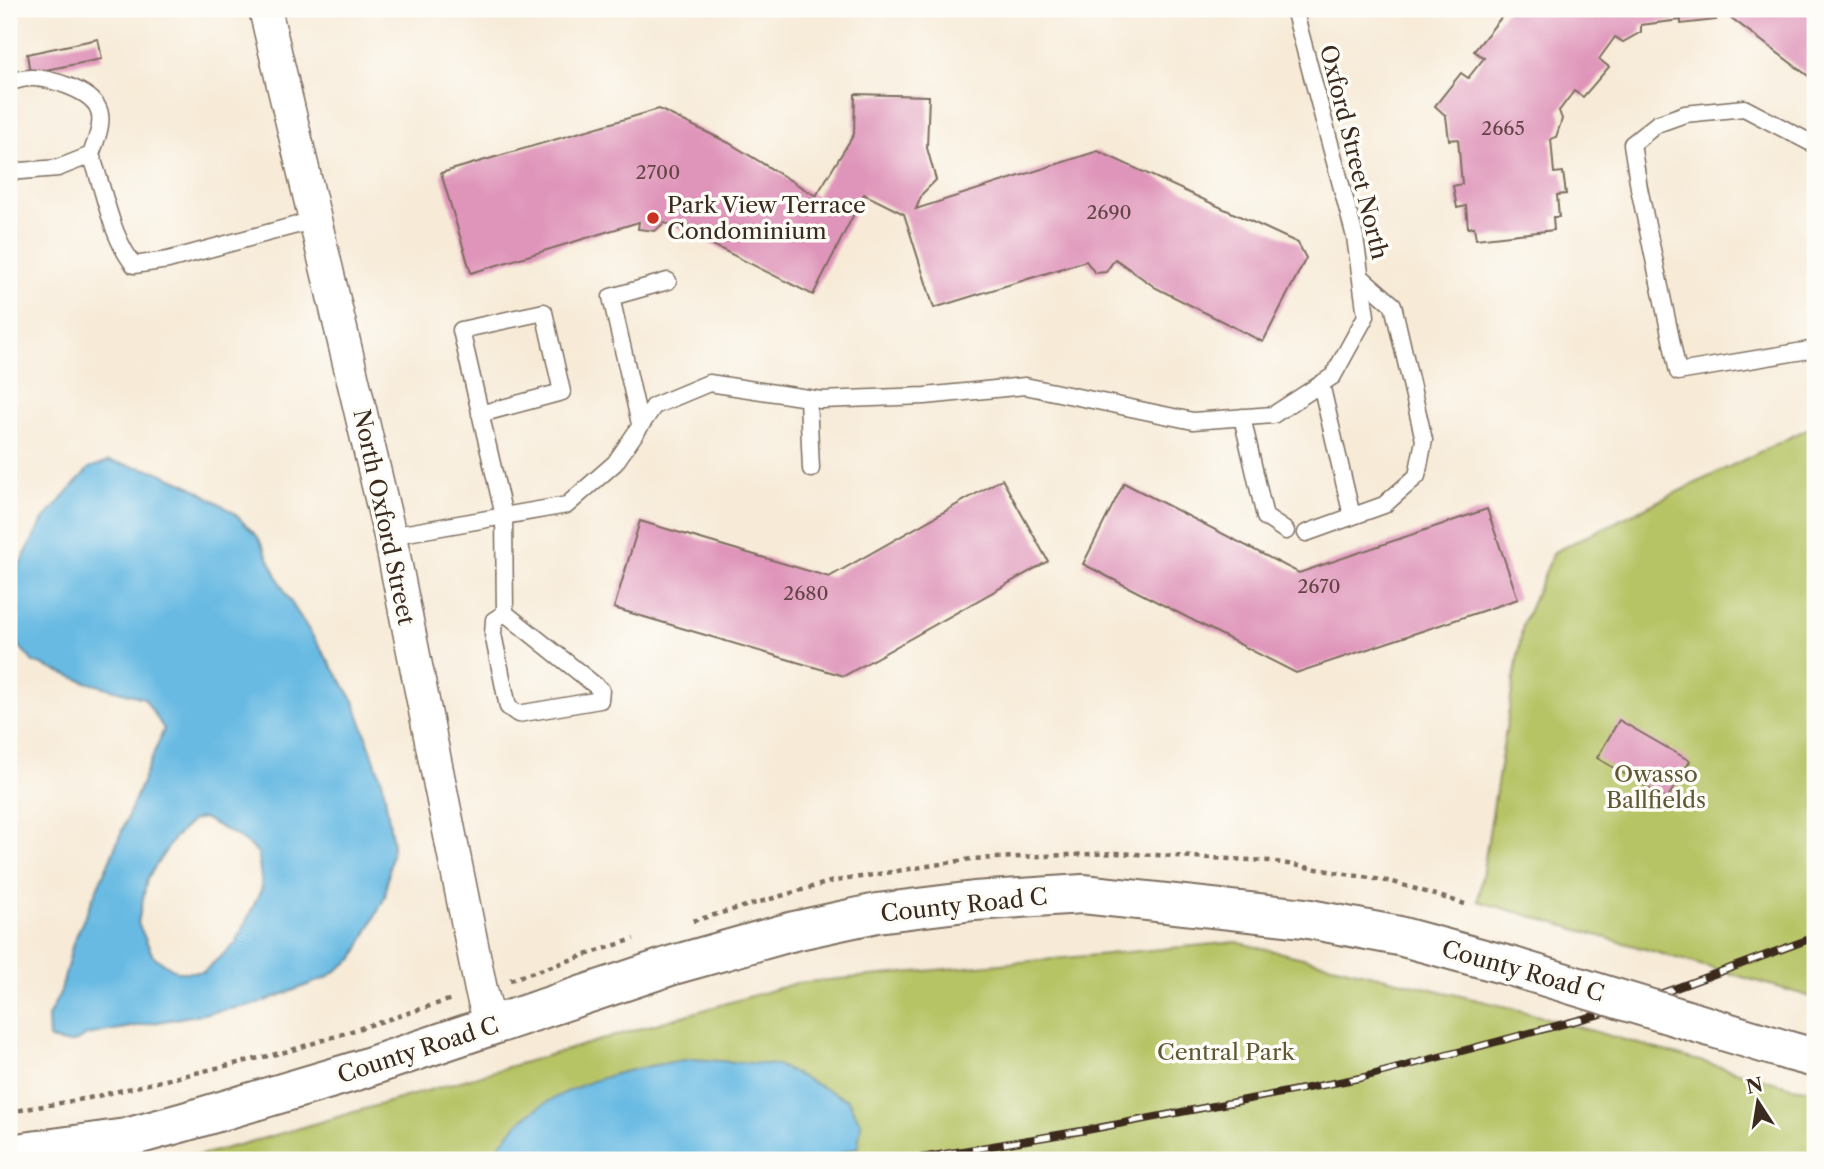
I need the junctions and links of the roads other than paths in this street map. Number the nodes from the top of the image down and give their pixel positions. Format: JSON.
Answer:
{"nodes":[{"id":1,"x":265,"y":9,"type":"edge"},
{"id":2,"x":1294,"y":9,"type":"edge"},
{"id":3,"x":9,"y":82,"type":"edge"},
{"id":4,"x":1815,"y":145,"type":"edge"},
{"id":5,"x":91,"y":155,"type":"junction"},
{"id":6,"x":9,"y":172,"type":"edge"},
{"id":7,"x":315,"y":220,"type":"junction"},
{"id":8,"x":1361,"y":277,"type":"junction"},
{"id":9,"x":668,"y":281,"type":"dead end"},
{"id":10,"x":1815,"y":349,"type":"edge"},
{"id":11,"x":1321,"y":384,"type":"junction"},
{"id":12,"x":808,"y":398,"type":"junction"},
{"id":13,"x":480,"y":414,"type":"junction"},
{"id":14,"x":1242,"y":417,"type":"junction"},
{"id":15,"x":640,"y":424,"type":"junction"},
{"id":16,"x":811,"y":470,"type":"dead end"},
{"id":17,"x":504,"y":516,"type":"junction"},
{"id":18,"x":1352,"y":516,"type":"junction"},
{"id":19,"x":1286,"y":531,"type":"dead end"},
{"id":20,"x":1306,"y":533,"type":"dead end"},
{"id":21,"x":390,"y":536,"type":"junction"},
{"id":22,"x":505,"y":613,"type":"junction"},
{"id":23,"x":491,"y":1027,"type":"junction"},
{"id":24,"x":1802,"y":1055,"type":"edge"},
{"id":25,"x":126,"y":1138,"type":"junction"},
{"id":26,"x":9,"y":1154,"type":"edge"},
{"id":27,"x":78,"y":1160,"type":"edge"}],
"edges":[{"from":1,"to":7,"type":"street","name":"North Oxford Street"},
{"from":2,"to":8,"type":"lane","name":"Oxford Street North"},
{"from":3,"to":5,"type":"lane"},
{"from":4,"to":10,"type":"lane"},
{"from":5,"to":6,"type":"lane"},
{"from":5,"to":7,"type":"lane"},
{"from":7,"to":21,"type":"street","name":"North Oxford Street"},
{"from":8,"to":11,"type":"lane","name":"Oxford Street North"},
{"from":8,"to":18,"type":"lane"},
{"from":9,"to":15,"type":"lane"},
{"from":11,"to":14,"type":"lane","name":"Oxford Street North"},
{"from":11,"to":18,"type":"lane"},
{"from":12,"to":14,"type":"lane","name":"Oxford Street North"},
{"from":12,"to":15,"type":"lane","name":"Oxford Street North"},
{"from":12,"to":16,"type":"lane"},
{"from":13,"to":13,"type":"lane"},
{"from":13,"to":17,"type":"lane"},
{"from":14,"to":19,"type":"lane"},
{"from":15,"to":17,"type":"lane","name":"Oxford Street North"},
{"from":17,"to":21,"type":"lane","name":"Oxford Street North"},
{"from":17,"to":22,"type":"lane"},
{"from":18,"to":20,"type":"lane"},
{"from":21,"to":23,"type":"street","name":"North Oxford Street"},
{"from":22,"to":22,"type":"lane"},
{"from":23,"to":24,"type":"main road","name":"County Road C","bridge":true},
{"from":23,"to":25,"type":"main road","name":"County Road C"},
{"from":25,"to":26,"type":"main road","name":"County Road C"},
{"from":25,"to":27,"type":"main road","name":"County Road C"}]}
